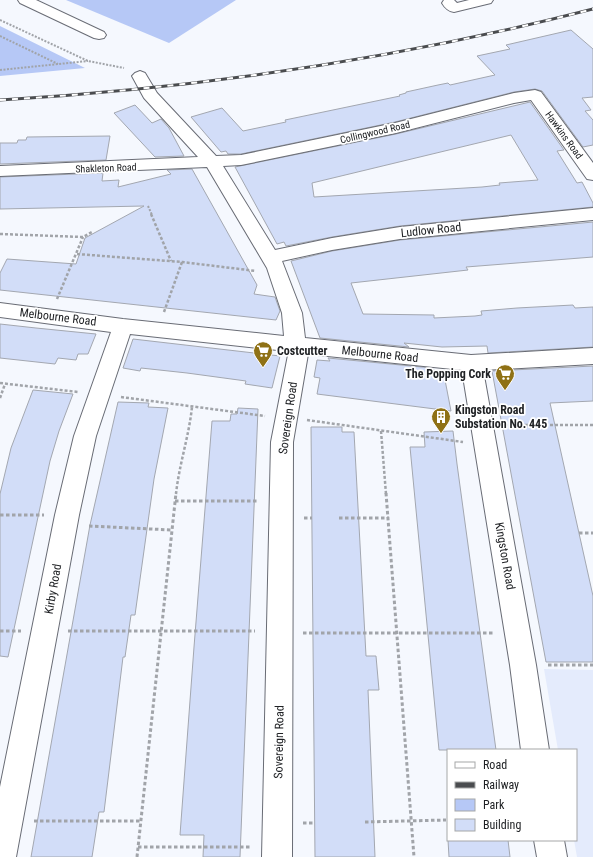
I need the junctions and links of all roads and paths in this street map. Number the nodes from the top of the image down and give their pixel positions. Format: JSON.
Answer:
{"nodes":[{"id":1,"x":25,"y":0,"type":"edge"},
{"id":2,"x":486,"y":0,"type":"edge"},
{"id":3,"x":449,"y":3,"type":"dead end"},
{"id":4,"x":0,"y":20,"type":"edge"},
{"id":5,"x":99,"y":35,"type":"dead end"},
{"id":6,"x":0,"y":36,"type":"edge"},
{"id":7,"x":88,"y":60,"type":"junction"},
{"id":8,"x":58,"y":64,"type":"junction"},
{"id":9,"x":0,"y":70,"type":"edge"},
{"id":10,"x":140,"y":76,"type":"joint"},
{"id":11,"x":535,"y":95,"type":"joint"},
{"id":12,"x":213,"y":163,"type":"junction"},
{"id":13,"x":0,"y":171,"type":"edge"},
{"id":14,"x":593,"y":175,"type":"edge"},
{"id":15,"x":148,"y":206,"type":"dead end"},
{"id":16,"x":593,"y":214,"type":"edge"},
{"id":17,"x":92,"y":232,"type":"dead end"},
{"id":18,"x":0,"y":234,"type":"edge"},
{"id":19,"x":83,"y":237,"type":"junction"},
{"id":20,"x":77,"y":254,"type":"junction"},
{"id":21,"x":171,"y":261,"type":"junction"},
{"id":22,"x":182,"y":262,"type":"junction"},
{"id":23,"x":273,"y":263,"type":"junction"},
{"id":24,"x":0,"y":310,"type":"edge"},
{"id":25,"x":49,"y":316,"type":"junction"},
{"id":26,"x":123,"y":326,"type":"junction"},
{"id":27,"x":159,"y":330,"type":"junction"},
{"id":28,"x":294,"y":344,"type":"junction"},
{"id":29,"x":593,"y":356,"type":"edge"},
{"id":30,"x":471,"y":363,"type":"junction"},
{"id":31,"x":0,"y":383,"type":"edge"},
{"id":32,"x":5,"y":384,"type":"junction"},
{"id":33,"x":98,"y":394,"type":"junction"},
{"id":34,"x":0,"y":398,"type":"edge"},
{"id":35,"x":192,"y":407,"type":"junction"},
{"id":36,"x":286,"y":416,"type":"junction"},
{"id":37,"x":593,"y":425,"type":"edge"},
{"id":38,"x":381,"y":431,"type":"junction"},
{"id":39,"x":484,"y":434,"type":"junction"},
{"id":40,"x":175,"y":501,"type":"junction"},
{"id":41,"x":282,"y":501,"type":"junction"},
{"id":42,"x":0,"y":515,"type":"edge"},
{"id":43,"x":339,"y":518,"type":"dead end"},
{"id":44,"x":389,"y":518,"type":"junction"},
{"id":45,"x":66,"y":520,"type":"junction"},
{"id":46,"x":172,"y":530,"type":"junction"},
{"id":47,"x":579,"y":533,"type":"dead end"},
{"id":48,"x":593,"y":533,"type":"edge"},
{"id":49,"x":0,"y":631,"type":"edge"},
{"id":50,"x":45,"y":631,"type":"junction"},
{"id":51,"x":160,"y":631,"type":"junction"},
{"id":52,"x":281,"y":632,"type":"junction"},
{"id":53,"x":396,"y":632,"type":"junction"},
{"id":54,"x":518,"y":634,"type":"junction"},
{"id":55,"x":523,"y":665,"type":"junction"},
{"id":56,"x":593,"y":665,"type":"edge"},
{"id":57,"x":535,"y":749,"type":"edge"},
{"id":58,"x":412,"y":820,"type":"junction"},
{"id":59,"x":446,"y":820,"type":"dead end"},
{"id":60,"x":8,"y":821,"type":"junction"},
{"id":61,"x":141,"y":821,"type":"junction"},
{"id":62,"x":365,"y":822,"type":"dead end"},
{"id":63,"x":549,"y":841,"type":"edge"},
{"id":64,"x":138,"y":847,"type":"junction"},
{"id":65,"x":277,"y":852,"type":"edge"},
{"id":66,"x":1,"y":857,"type":"edge"},
{"id":67,"x":137,"y":857,"type":"edge"},
{"id":68,"x":414,"y":857,"type":"edge"},
{"id":69,"x":552,"y":857,"type":"edge"}],
"edges":[{"from":1,"to":5,"type":"street"},
{"from":2,"to":3,"type":"street"},
{"from":4,"to":7,"type":"path"},
{"from":6,"to":8,"type":"path"},
{"from":7,"to":8,"type":"path"},
{"from":7,"to":10,"type":"path"},
{"from":8,"to":9,"type":"path"},
{"from":10,"to":12,"type":"street","name":"Sovereign Road"},
{"from":11,"to":12,"type":"street","name":"Collingwood Road"},
{"from":11,"to":14,"type":"street","name":"Hawkins Road"},
{"from":12,"to":13,"type":"street","name":"Shakleton Road"},
{"from":12,"to":23,"type":"street","name":"Sovereign Road"},
{"from":15,"to":21,"type":"path"},
{"from":16,"to":23,"type":"street","name":"Ludlow Road"},
{"from":17,"to":19,"type":"path"},
{"from":18,"to":19,"type":"path"},
{"from":19,"to":20,"type":"path"},
{"from":20,"to":21,"type":"path"},
{"from":20,"to":25,"type":"path"},
{"from":21,"to":22,"type":"path"},
{"from":22,"to":23,"type":"path"},
{"from":22,"to":27,"type":"path"},
{"from":23,"to":28,"type":"street","name":"Sovereign Road"},
{"from":24,"to":25,"type":"street","name":"Melbourne Road"},
{"from":25,"to":26,"type":"street","name":"Melbourne Road"},
{"from":26,"to":27,"type":"street","name":"Melbourne Road"},
{"from":26,"to":33,"type":"street","name":"Kirby Road"},
{"from":27,"to":28,"type":"street","name":"Melbourne Road"},
{"from":28,"to":30,"type":"street","name":"Melbourne Road"},
{"from":28,"to":36,"type":"street","name":"Sovereign Road"},
{"from":29,"to":30,"type":"street","name":"Melbourne Road"},
{"from":30,"to":39,"type":"street","name":"Kingston Road"},
{"from":31,"to":32,"type":"path"},
{"from":32,"to":33,"type":"path"},
{"from":32,"to":34,"type":"path"},
{"from":33,"to":35,"type":"path"},
{"from":33,"to":45,"type":"street","name":"Kirby Road"},
{"from":35,"to":36,"type":"path"},
{"from":35,"to":40,"type":"path"},
{"from":36,"to":38,"type":"path"},
{"from":36,"to":41,"type":"street","name":"Sovereign Road"},
{"from":37,"to":39,"type":"path"},
{"from":38,"to":39,"type":"path"},
{"from":38,"to":44,"type":"path"},
{"from":39,"to":54,"type":"street","name":"Kingston Road"},
{"from":40,"to":41,"type":"path"},
{"from":40,"to":46,"type":"path"},
{"from":41,"to":52,"type":"street","name":"Sovereign Road"},
{"from":42,"to":45,"type":"path"},
{"from":43,"to":44,"type":"path"},
{"from":44,"to":53,"type":"path"},
{"from":45,"to":46,"type":"path"},
{"from":45,"to":50,"type":"street","name":"Kirby Road"},
{"from":46,"to":51,"type":"path"},
{"from":47,"to":48,"type":"path"},
{"from":49,"to":50,"type":"path"},
{"from":50,"to":51,"type":"path"},
{"from":50,"to":60,"type":"street","name":"Kirby Road"},
{"from":51,"to":52,"type":"path"},
{"from":51,"to":61,"type":"path"},
{"from":52,"to":53,"type":"path"},
{"from":52,"to":65,"type":"street","name":"Sovereign Road"},
{"from":53,"to":54,"type":"path"},
{"from":53,"to":58,"type":"path"},
{"from":54,"to":55,"type":"street","name":"Kingston Road"},
{"from":55,"to":56,"type":"path"},
{"from":55,"to":57,"type":"street","name":"Kingston Road"},
{"from":58,"to":59,"type":"path"},
{"from":58,"to":62,"type":"path"},
{"from":58,"to":68,"type":"path"},
{"from":60,"to":61,"type":"path"},
{"from":60,"to":66,"type":"street","name":"Kirby Road"},
{"from":61,"to":64,"type":"path"},
{"from":63,"to":69,"type":"street"},
{"from":64,"to":65,"type":"path"},
{"from":64,"to":67,"type":"path"}]}
